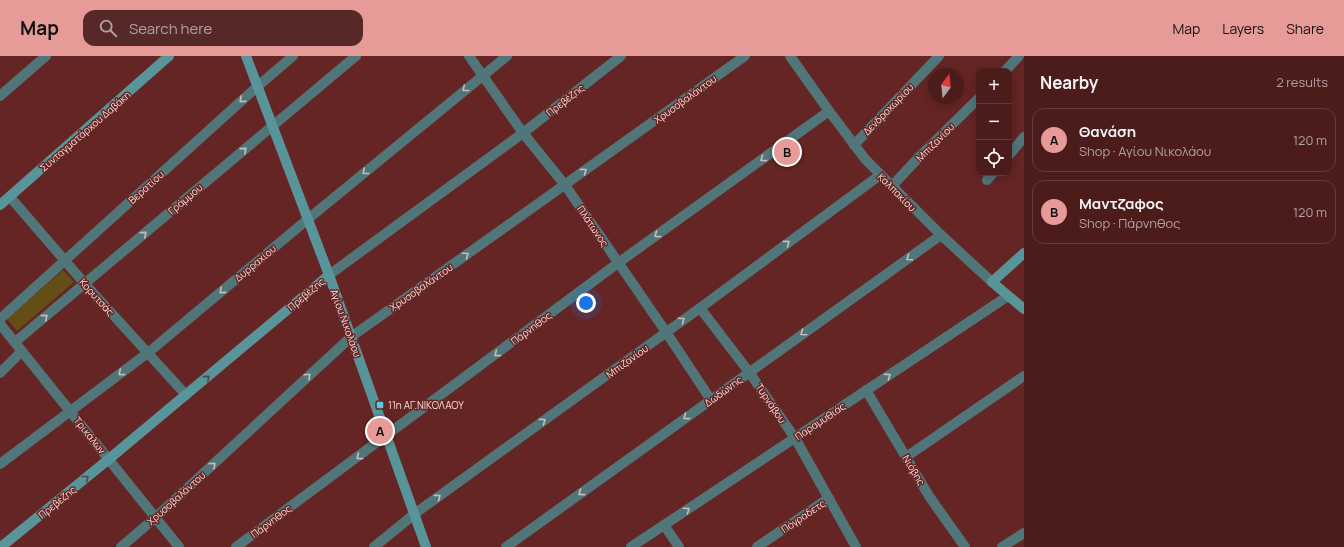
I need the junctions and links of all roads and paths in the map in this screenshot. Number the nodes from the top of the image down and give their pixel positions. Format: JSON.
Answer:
{"nodes":[{"id":1,"x":46,"y":56,"type":"edge"},
{"id":2,"x":169,"y":56,"type":"edge"},
{"id":3,"x":246,"y":56,"type":"edge"},
{"id":4,"x":293,"y":56,"type":"edge"},
{"id":5,"x":356,"y":56,"type":"edge"},
{"id":6,"x":469,"y":56,"type":"edge"},
{"id":7,"x":507,"y":56,"type":"edge"},
{"id":8,"x":621,"y":56,"type":"edge"},
{"id":9,"x":745,"y":56,"type":"edge"},
{"id":10,"x":790,"y":56,"type":"edge"},
{"id":11,"x":940,"y":56,"type":"edge"},
{"id":12,"x":1019,"y":56,"type":"edge"},
{"id":13,"x":1008,"y":68,"type":"edge"},
{"id":14,"x":482,"y":75,"type":"junction"},
{"id":15,"x":258,"y":86,"type":"junction"},
{"id":16,"x":0,"y":96,"type":"edge"},
{"id":17,"x":976,"y":101,"type":"edge"},
{"id":18,"x":828,"y":112,"type":"junction"},
{"id":19,"x":273,"y":126,"type":"junction"},
{"id":20,"x":522,"y":133,"type":"junction"},
{"id":21,"x":1024,"y":137,"type":"edge"},
{"id":22,"x":854,"y":145,"type":"junction"},
{"id":23,"x":1012,"y":151,"type":"edge"},
{"id":24,"x":880,"y":175,"type":"junction"},
{"id":25,"x":565,"y":185,"type":"junction"},
{"id":26,"x":892,"y":186,"type":"junction"},
{"id":27,"x":10,"y":196,"type":"junction"},
{"id":28,"x":0,"y":205,"type":"edge"},
{"id":29,"x":308,"y":219,"type":"junction"},
{"id":30,"x":941,"y":235,"type":"junction"},
{"id":31,"x":1024,"y":253,"type":"edge"},
{"id":32,"x":65,"y":261,"type":"junction"},
{"id":33,"x":618,"y":263,"type":"junction"},
{"id":34,"x":328,"y":275,"type":"junction"},
{"id":35,"x":992,"y":282,"type":"junction"},
{"id":36,"x":85,"y":284,"type":"junction"},
{"id":37,"x":1008,"y":296,"type":"junction"},
{"id":38,"x":700,"y":308,"type":"junction"},
{"id":39,"x":1024,"y":309,"type":"edge"},
{"id":40,"x":0,"y":319,"type":"edge"},
{"id":41,"x":0,"y":324,"type":"edge"},
{"id":42,"x":666,"y":332,"type":"junction"},
{"id":43,"x":351,"y":337,"type":"junction"},
{"id":44,"x":15,"y":342,"type":"junction"},
{"id":45,"x":22,"y":351,"type":"junction"},
{"id":46,"x":149,"y":352,"type":"junction"},
{"id":47,"x":749,"y":372,"type":"junction"},
{"id":48,"x":0,"y":373,"type":"edge"},
{"id":49,"x":1024,"y":376,"type":"edge"},
{"id":50,"x":866,"y":390,"type":"junction"},
{"id":51,"x":186,"y":395,"type":"junction"},
{"id":52,"x":711,"y":400,"type":"junction"},
{"id":53,"x":70,"y":411,"type":"junction"},
{"id":54,"x":386,"y":436,"type":"junction"},
{"id":55,"x":795,"y":438,"type":"junction"},
{"id":56,"x":906,"y":456,"type":"junction"},
{"id":57,"x":109,"y":460,"type":"junction"},
{"id":58,"x":0,"y":464,"type":"edge"},
{"id":59,"x":829,"y":498,"type":"junction"},
{"id":60,"x":414,"y":514,"type":"junction"},
{"id":61,"x":156,"y":517,"type":"junction"},
{"id":62,"x":664,"y":525,"type":"junction"},
{"id":63,"x":1024,"y":533,"type":"edge"},
{"id":64,"x":1,"y":547,"type":"edge"},
{"id":65,"x":122,"y":547,"type":"edge"},
{"id":66,"x":179,"y":547,"type":"edge"},
{"id":67,"x":236,"y":547,"type":"edge"},
{"id":68,"x":374,"y":547,"type":"edge"},
{"id":69,"x":426,"y":547,"type":"edge"},
{"id":70,"x":506,"y":547,"type":"edge"},
{"id":71,"x":631,"y":547,"type":"edge"},
{"id":72,"x":679,"y":547,"type":"edge"},
{"id":73,"x":756,"y":547,"type":"edge"},
{"id":74,"x":856,"y":547,"type":"edge"},
{"id":75,"x":965,"y":547,"type":"edge"},
{"id":76,"x":1002,"y":547,"type":"edge"}],
"edges":[{"from":1,"to":16,"type":"street"},
{"from":2,"to":27,"type":"street","name":"Συνταγματάρχου Δαβάκη"},
{"from":3,"to":15,"type":"street","name":"Αγίου Νικολάου"},
{"from":4,"to":15,"type":"street","name":"Βερατίου"},
{"from":5,"to":19,"type":"street","name":"Γράμμου"},
{"from":6,"to":14,"type":"street","name":"Πλάτωνος"},
{"from":7,"to":14,"type":"street","name":"Δυρραχίου"},
{"from":8,"to":20,"type":"street","name":"Πρεβέζης"},
{"from":25,"to":9,"type":"street","name":"Χρυσοβαλάντου","one_way":true},
{"from":10,"to":18,"type":"street","name":"Καλπακίου"},
{"from":11,"to":22,"type":"street","name":"Δενδροχωρίου"},
{"from":12,"to":13,"type":"street"},
{"from":14,"to":20,"type":"street","name":"Πλάτωνος"},
{"from":14,"to":29,"type":"street","name":"Δυρραχίου","one_way":true},
{"from":15,"to":19,"type":"street","name":"Αγίου Νικολάου"},
{"from":15,"to":32,"type":"street","name":"Βερατίου","one_way":true},
{"from":17,"to":26,"type":"street","name":"Μπιζανίου"},
{"from":18,"to":22,"type":"street","name":"Καλπακίου"},
{"from":18,"to":33,"type":"street","name":"Πάρνηθος","one_way":true},
{"from":19,"to":29,"type":"street","name":"Αγίου Νικολάου"},
{"from":36,"to":19,"type":"street","name":"Γράμμου","one_way":true},
{"from":20,"to":25,"type":"street","name":"Πλάτωνος"},
{"from":20,"to":34,"type":"street","name":"Πρεβέζης"},
{"from":21,"to":23,"type":"street"},
{"from":22,"to":24,"type":"street","name":"Καλπακίου"},
{"from":24,"to":26,"type":"street","name":"Καλπακίου"},
{"from":38,"to":24,"type":"street","name":"Μπιζανίου","one_way":true},
{"from":25,"to":33,"type":"street","name":"Πλάτωνος"},
{"from":43,"to":25,"type":"street","name":"Χρυσοβαλάντου","one_way":true},
{"from":26,"to":30,"type":"street","name":"Καλπακίου"},
{"from":27,"to":28,"type":"street","name":"Συνταγματάρχου Δαβάκη"},
{"from":27,"to":32,"type":"street","name":"Κορυτσάς"},
{"from":29,"to":34,"type":"street","name":"Αγίου Νικολάου"},
{"from":29,"to":46,"type":"street","name":"Δυρραχίου","one_way":true},
{"from":30,"to":35,"type":"street","name":"Καλπακίου"},
{"from":30,"to":47,"type":"street","name":"Δωδώνης","one_way":true},
{"from":31,"to":35,"type":"street"},
{"from":32,"to":36,"type":"street","name":"Κορυτσάς"},
{"from":32,"to":40,"type":"street","name":"Βερατίου"},
{"from":33,"to":42,"type":"street","name":"Πλάτωνος"},
{"from":33,"to":54,"type":"street","name":"Πάρνηθος","one_way":true},
{"from":34,"to":43,"type":"street","name":"Αγίου Νικολάου"},
{"from":51,"to":34,"type":"street","name":"Πρεβέζης","one_way":true},
{"from":35,"to":37,"type":"street","name":"Καλπακίου"},
{"from":44,"to":36,"type":"street","name":"Γράμμου","one_way":true},
{"from":36,"to":46,"type":"street","name":"Κορυτσάς"},
{"from":37,"to":39,"type":"street","name":"Καλπακίου"},
{"from":50,"to":37,"type":"street","name":"Παραμυθιάς","one_way":true},
{"from":42,"to":38,"type":"street","name":"Μπιζανίου","one_way":true},
{"from":38,"to":47,"type":"street","name":"Τυρνάβου"},
{"from":41,"to":44,"type":"street","name":"Τρικάλων"},
{"from":42,"to":52,"type":"street","name":"Πλάτωνος"},
{"from":60,"to":42,"type":"street","name":"Μπιζανίου","one_way":true},
{"from":43,"to":54,"type":"street","name":"Αγίου Νικολάου"},
{"from":61,"to":43,"type":"street","name":"Χρυσοβαλάντου","one_way":true},
{"from":44,"to":45,"type":"street","name":"Τρικάλων"},
{"from":45,"to":48,"type":"street"},
{"from":45,"to":53,"type":"street","name":"Τρικάλων"},
{"from":46,"to":51,"type":"street","name":"Κορυτσάς"},
{"from":46,"to":53,"type":"street","name":"Δυρραχίου","one_way":true},
{"from":47,"to":52,"type":"street","name":"Δωδώνης"},
{"from":47,"to":55,"type":"street","name":"Τυρνάβου"},
{"from":49,"to":56,"type":"street"},
{"from":50,"to":55,"type":"street","name":"Παραμυθιάς"},
{"from":50,"to":56,"type":"street","name":"Νιόβης"},
{"from":51,"to":57,"type":"street","name":"Πρεβέζης"},
{"from":52,"to":70,"type":"street","name":"Δωδώνης","one_way":true},
{"from":53,"to":57,"type":"street","name":"Τρικάλων"},
{"from":53,"to":58,"type":"street","name":"Δυρραχίου"},
{"from":54,"to":60,"type":"street","name":"Αγίου Νικολάου"},
{"from":54,"to":67,"type":"street","name":"Πάρνηθος","one_way":true},
{"from":55,"to":59,"type":"street","name":"Τυρνάβου"},
{"from":62,"to":55,"type":"street","name":"Παραμυθιάς","one_way":true},
{"from":56,"to":75,"type":"street","name":"Νιόβης"},
{"from":57,"to":61,"type":"street","name":"Τρικάλων"},
{"from":64,"to":57,"type":"street","name":"Πρεβέζης","one_way":true},
{"from":59,"to":73,"type":"street","name":"Πόγραδετς"},
{"from":59,"to":74,"type":"street","name":"Τυρνάβου"},
{"from":60,"to":68,"type":"street","name":"Μπιζανίου"},
{"from":60,"to":69,"type":"street","name":"Αγίου Νικολάου"},
{"from":61,"to":65,"type":"street","name":"Χρυσοβαλάντου"},
{"from":61,"to":66,"type":"street","name":"Τρικάλων"},
{"from":62,"to":71,"type":"street","name":"Παραμυθιάς"},
{"from":62,"to":72,"type":"street"},
{"from":63,"to":76,"type":"street"}]}
